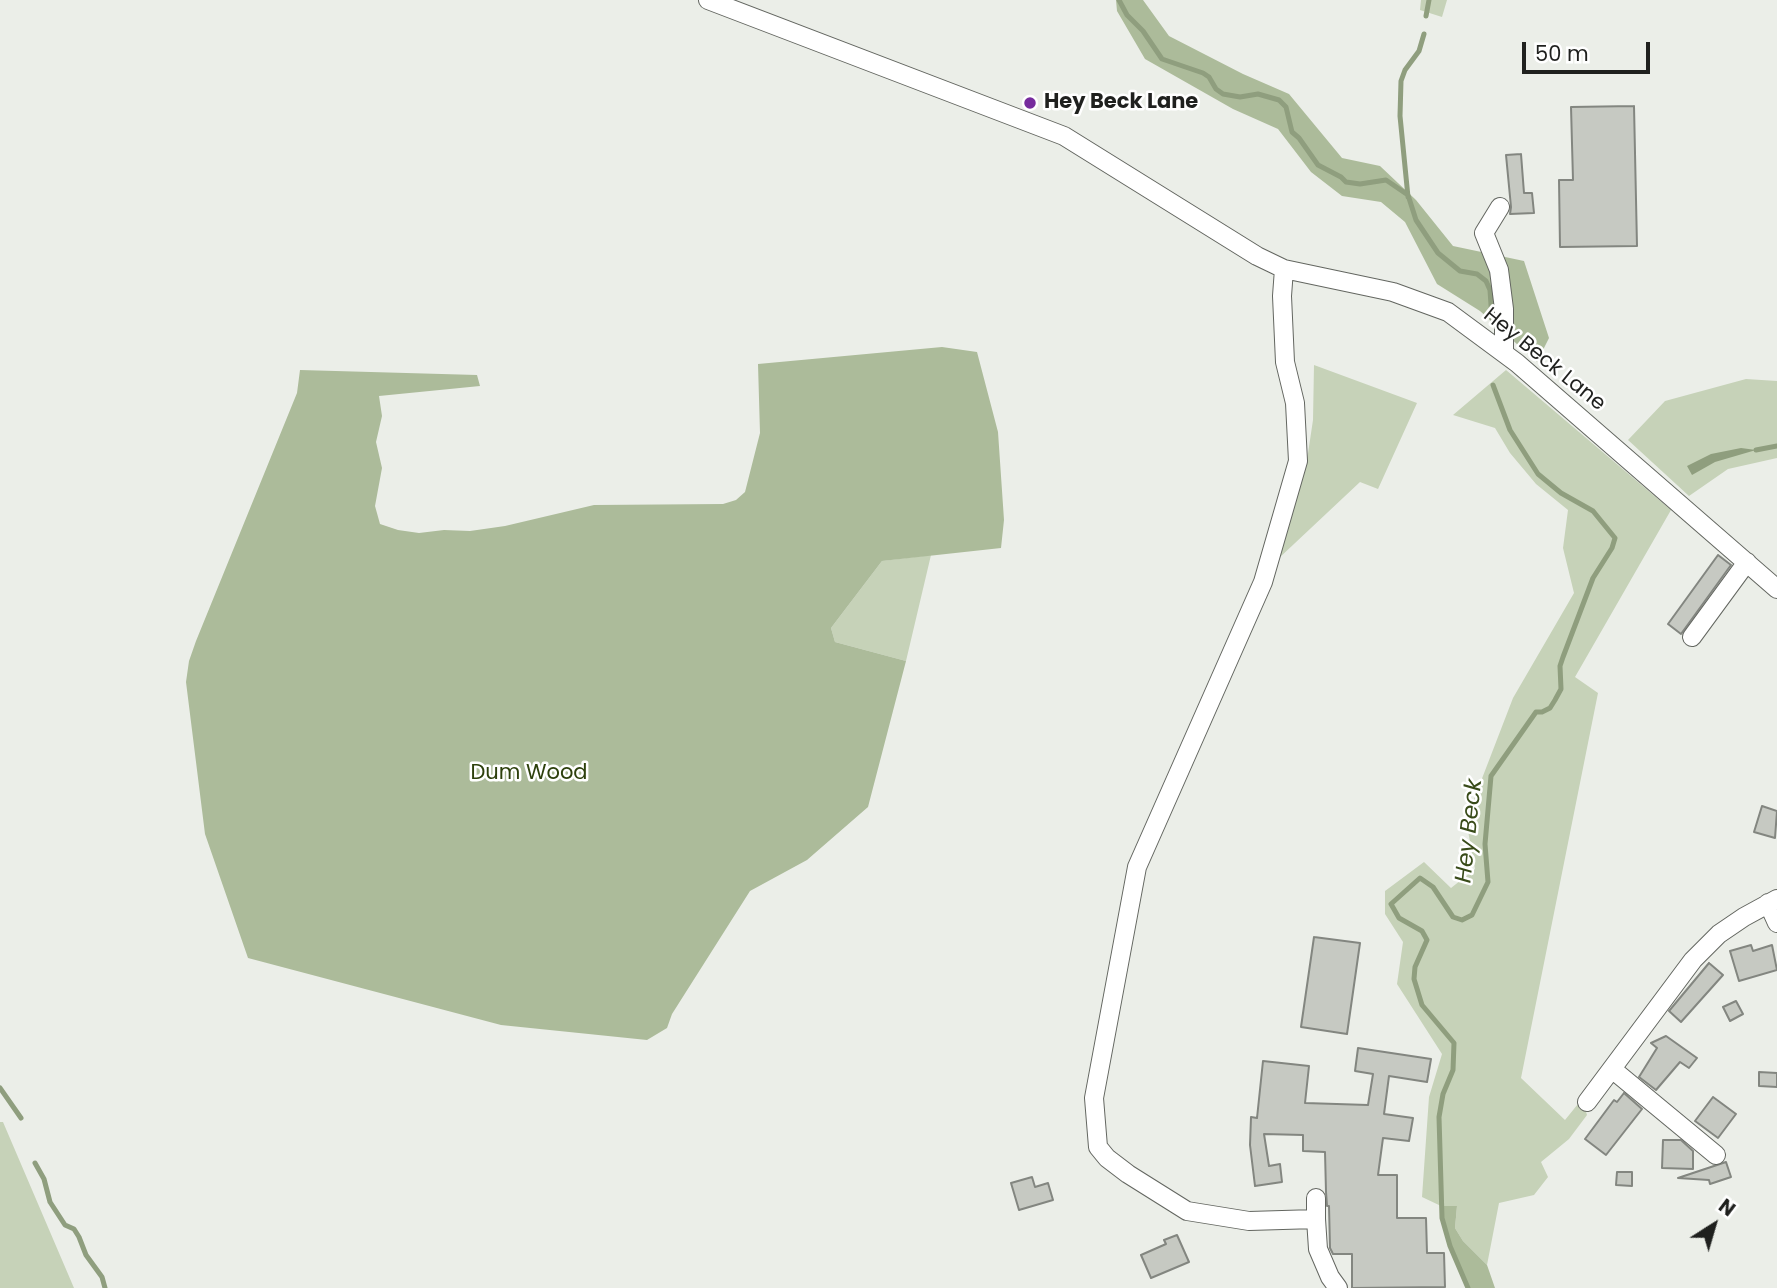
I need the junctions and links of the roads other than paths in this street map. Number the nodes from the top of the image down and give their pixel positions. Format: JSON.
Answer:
{"nodes":[{"id":1,"x":708,"y":0,"type":"edge"},
{"id":2,"x":1500,"y":207,"type":"dead end"},
{"id":3,"x":1284,"y":269,"type":"junction"},
{"id":4,"x":1504,"y":353,"type":"junction"},
{"id":5,"x":1747,"y":562,"type":"junction"},
{"id":6,"x":1777,"y":589,"type":"edge"},
{"id":7,"x":1692,"y":638,"type":"dead end"},
{"id":8,"x":1773,"y":901,"type":"edge"},
{"id":9,"x":1777,"y":923,"type":"edge"},
{"id":10,"x":1612,"y":1069,"type":"junction"},
{"id":11,"x":1587,"y":1102,"type":"dead end"},
{"id":12,"x":1716,"y":1155,"type":"dead end"},
{"id":13,"x":1316,"y":1198,"type":"dead end"},
{"id":14,"x":1316,"y":1219,"type":"junction"},
{"id":15,"x":1338,"y":1288,"type":"edge"}],
"edges":[{"from":1,"to":3,"type":"street","name":"Hey Beck Lane"},
{"from":2,"to":4,"type":"street"},
{"from":3,"to":4,"type":"street","name":"Hey Beck Lane"},
{"from":3,"to":14,"type":"street"},
{"from":4,"to":5,"type":"street","name":"Hey Beck Lane"},
{"from":5,"to":6,"type":"street","name":"Hey Beck Lane"},
{"from":5,"to":7,"type":"street"},
{"from":8,"to":9,"type":"street"},
{"from":8,"to":10,"type":"street"},
{"from":10,"to":11,"type":"street"},
{"from":10,"to":12,"type":"street"},
{"from":13,"to":14,"type":"street"},
{"from":14,"to":15,"type":"street"}]}
